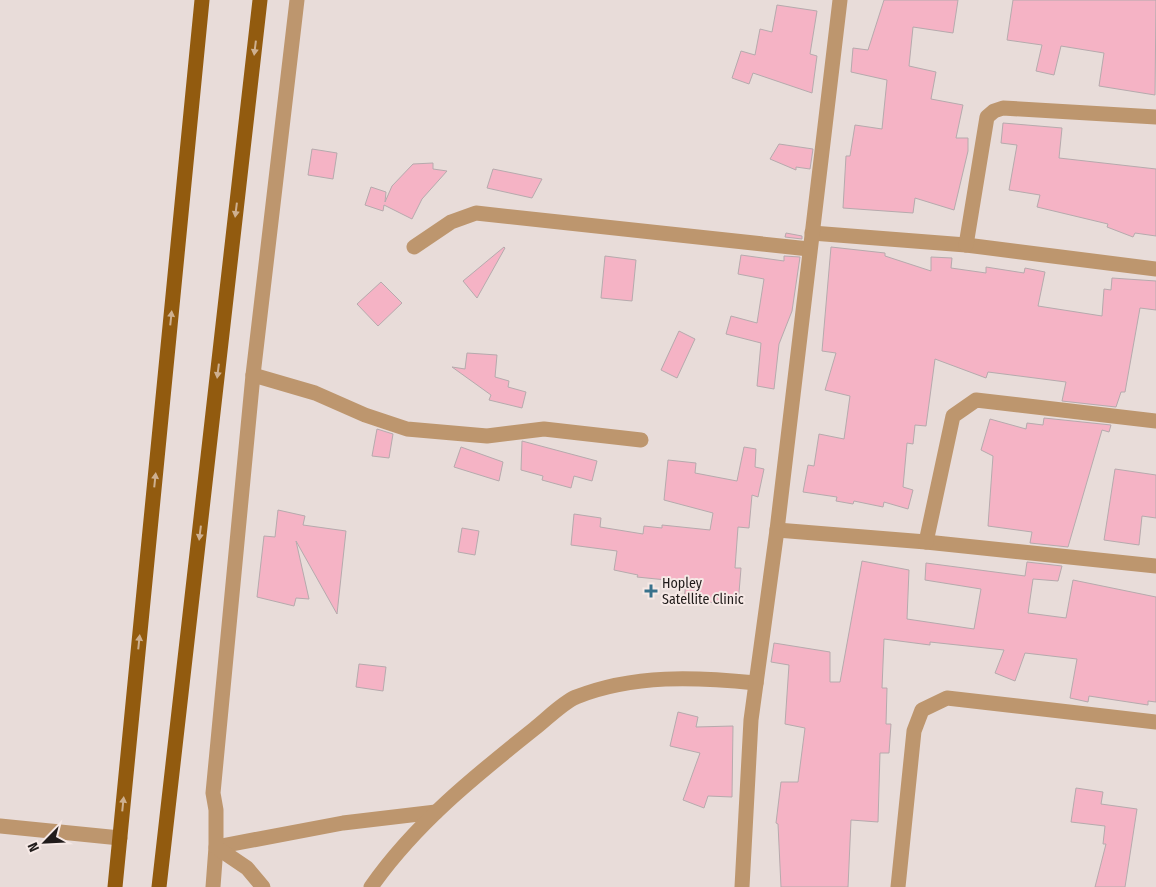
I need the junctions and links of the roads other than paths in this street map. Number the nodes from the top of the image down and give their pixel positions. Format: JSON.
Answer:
{"nodes":[{"id":1,"x":202,"y":0,"type":"edge"},
{"id":2,"x":260,"y":0,"type":"edge"},
{"id":3,"x":297,"y":0,"type":"edge"},
{"id":4,"x":840,"y":0,"type":"edge"},
{"id":5,"x":1156,"y":117,"type":"edge"},
{"id":6,"x":812,"y":233,"type":"junction"},
{"id":7,"x":966,"y":244,"type":"junction"},
{"id":8,"x":414,"y":247,"type":"dead end"},
{"id":9,"x":809,"y":249,"type":"junction"},
{"id":10,"x":1156,"y":268,"type":"edge"},
{"id":11,"x":253,"y":375,"type":"junction"},
{"id":12,"x":1156,"y":421,"type":"edge"},
{"id":13,"x":641,"y":440,"type":"dead end"},
{"id":14,"x":777,"y":530,"type":"junction"},
{"id":15,"x":926,"y":542,"type":"junction"},
{"id":16,"x":1156,"y":566,"type":"edge"},
{"id":17,"x":756,"y":683,"type":"junction"},
{"id":18,"x":1156,"y":722,"type":"edge"},
{"id":19,"x":436,"y":812,"type":"junction"},
{"id":20,"x":0,"y":826,"type":"edge"},
{"id":21,"x":120,"y":838,"type":"junction"},
{"id":22,"x":216,"y":847,"type":"junction"},
{"id":23,"x":115,"y":887,"type":"edge"},
{"id":24,"x":159,"y":887,"type":"edge"},
{"id":25,"x":213,"y":887,"type":"edge"},
{"id":26,"x":263,"y":887,"type":"edge"},
{"id":27,"x":371,"y":887,"type":"edge"},
{"id":28,"x":742,"y":887,"type":"edge"},
{"id":29,"x":898,"y":887,"type":"edge"}],
"edges":[{"from":21,"to":1,"type":"main road","one_way":true},
{"from":2,"to":24,"type":"main road","one_way":true},
{"from":3,"to":11,"type":"street"},
{"from":4,"to":6,"type":"street"},
{"from":5,"to":7,"type":"street"},
{"from":6,"to":7,"type":"street"},
{"from":6,"to":9,"type":"street"},
{"from":7,"to":10,"type":"street"},
{"from":8,"to":9,"type":"street"},
{"from":9,"to":14,"type":"street"},
{"from":11,"to":13,"type":"street"},
{"from":11,"to":22,"type":"street"},
{"from":12,"to":15,"type":"street"},
{"from":14,"to":15,"type":"street"},
{"from":14,"to":17,"type":"street"},
{"from":15,"to":16,"type":"street"},
{"from":17,"to":19,"type":"street"},
{"from":17,"to":28,"type":"street"},
{"from":18,"to":29,"type":"street"},
{"from":19,"to":22,"type":"street"},
{"from":19,"to":27,"type":"street"},
{"from":20,"to":21,"type":"street"},
{"from":21,"to":23,"type":"main road"},
{"from":22,"to":25,"type":"street"},
{"from":22,"to":26,"type":"street"}]}
